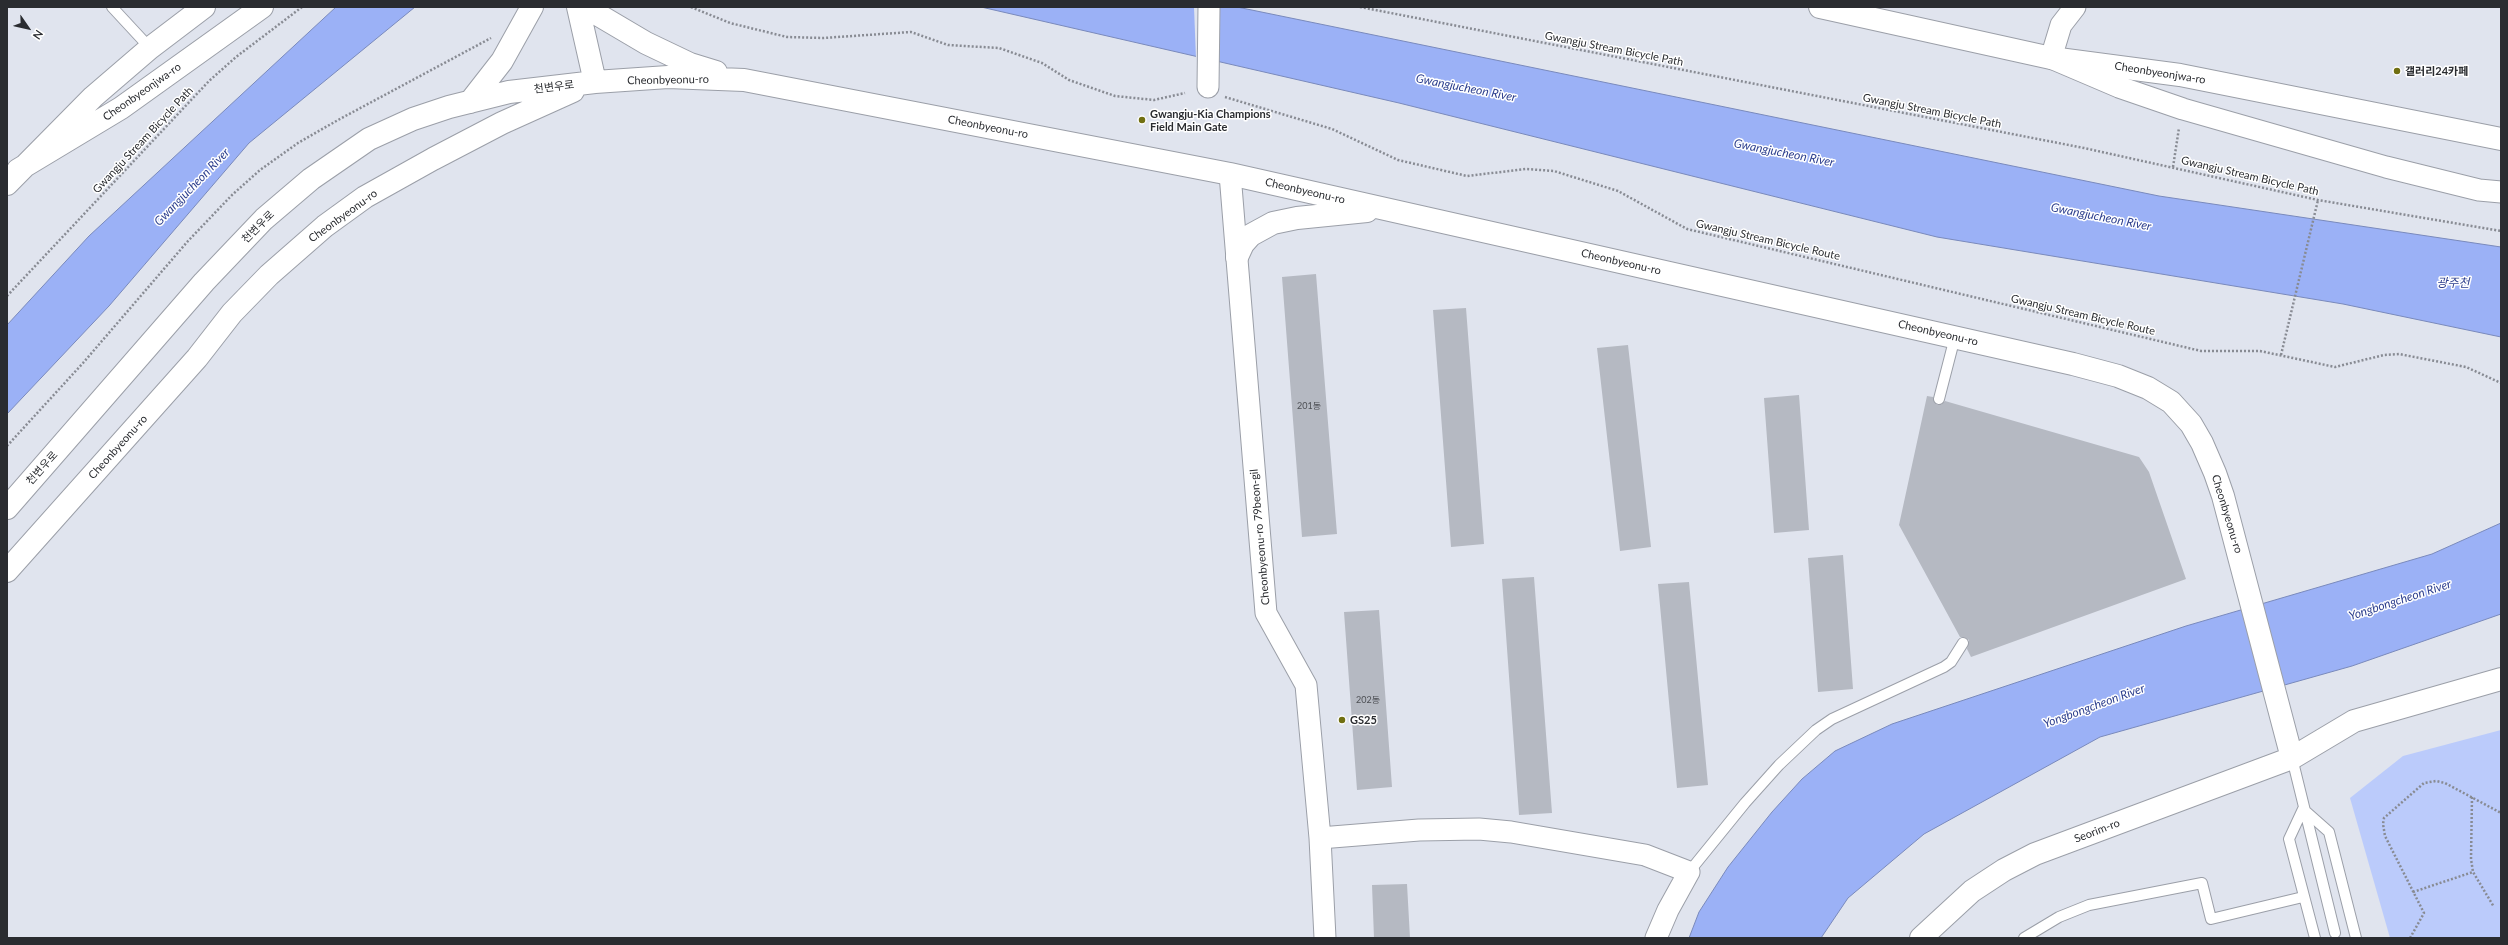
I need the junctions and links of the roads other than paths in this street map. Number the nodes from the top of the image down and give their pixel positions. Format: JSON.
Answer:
{"nodes":[{"id":1,"x":112,"y":7,"type":"edge"},
{"id":2,"x":204,"y":7,"type":"edge"},
{"id":3,"x":262,"y":7,"type":"edge"},
{"id":4,"x":532,"y":7,"type":"edge"},
{"id":5,"x":578,"y":7,"type":"edge"},
{"id":6,"x":585,"y":7,"type":"edge"},
{"id":7,"x":1209,"y":7,"type":"edge"},
{"id":8,"x":1820,"y":7,"type":"edge"},
{"id":9,"x":2075,"y":7,"type":"edge"},
{"id":10,"x":1861,"y":11,"type":"edge"},
{"id":11,"x":150,"y":48,"type":"junction"},
{"id":12,"x":2051,"y":58,"type":"junction"},
{"id":13,"x":744,"y":80,"type":"junction"},
{"id":14,"x":595,"y":82,"type":"junction"},
{"id":15,"x":1214,"y":91,"type":"road end"},
{"id":16,"x":470,"y":102,"type":"junction"},
{"id":17,"x":2501,"y":139,"type":"edge"},
{"id":18,"x":1230,"y":174,"type":"junction"},
{"id":19,"x":13,"y":177,"type":"edge"},
{"id":20,"x":2501,"y":192,"type":"edge"},
{"id":21,"x":1385,"y":209,"type":"junction"},
{"id":22,"x":1237,"y":257,"type":"junction"},
{"id":23,"x":1956,"y":337,"type":"junction"},
{"id":24,"x":1939,"y":399,"type":"dead end"},
{"id":25,"x":7,"y":508,"type":"edge"},
{"id":26,"x":7,"y":572,"type":"edge"},
{"id":27,"x":1963,"y":643,"type":"dead end"},
{"id":28,"x":2501,"y":679,"type":"edge"},
{"id":29,"x":2292,"y":758,"type":"junction"},
{"id":30,"x":2303,"y":809,"type":"junction"},
{"id":31,"x":1320,"y":838,"type":"junction"},
{"id":32,"x":1689,"y":872,"type":"junction"},
{"id":33,"x":2303,"y":897,"type":"junction"},
{"id":34,"x":2335,"y":933,"type":"dead end"},
{"id":35,"x":1325,"y":938,"type":"edge"},
{"id":36,"x":1656,"y":938,"type":"edge"},
{"id":37,"x":1921,"y":938,"type":"edge"},
{"id":38,"x":2024,"y":938,"type":"edge"},
{"id":39,"x":2315,"y":938,"type":"edge"},
{"id":40,"x":2356,"y":938,"type":"edge"}],
"edges":[{"from":1,"to":11,"type":"lane"},
{"from":2,"to":11,"type":"street","name":"Cheonbyeonjwa-ro"},
{"from":3,"to":19,"type":"street","name":"Cheonbyeonjwa-ro"},
{"from":4,"to":16,"type":"street"},
{"from":5,"to":14,"type":"street"},
{"from":6,"to":13,"type":"street"},
{"from":7,"to":15,"type":"street"},
{"from":8,"to":10,"type":"street","name":"Cheonbyeonjwa-ro"},
{"from":9,"to":12,"type":"street"},
{"from":10,"to":12,"type":"street","name":"Cheonbyeonjwa-ro"},
{"from":11,"to":19,"type":"street","name":"Cheonbyeonjwa-ro"},
{"from":12,"to":17,"type":"street","name":"Cheonbyeonjwa-ro"},
{"from":12,"to":20,"type":"street"},
{"from":13,"to":14,"type":"street","name":"Cheonbyeonu-ro"},
{"from":13,"to":18,"type":"street","name":"Cheonbyeonu-ro"},
{"from":14,"to":16,"type":"street","name":"천변우로"},
{"from":14,"to":26,"type":"street","name":"Cheonbyeonu-ro"},
{"from":16,"to":25,"type":"street","name":"천변우로"},
{"from":18,"to":21,"type":"street","name":"Cheonbyeonu-ro"},
{"from":18,"to":22,"type":"street","name":"Cheonbyeonu-ro 79beon-gil"},
{"from":21,"to":22,"type":"street"},
{"from":21,"to":23,"type":"street","name":"Cheonbyeonu-ro"},
{"from":22,"to":31,"type":"street","name":"Cheonbyeonu-ro 79beon-gil"},
{"from":23,"to":24,"type":"lane"},
{"from":23,"to":29,"type":"street","name":"Cheonbyeonu-ro"},
{"from":27,"to":32,"type":"lane"},
{"from":28,"to":29,"type":"street"},
{"from":29,"to":30,"type":"lane"},
{"from":29,"to":37,"type":"street","name":"Seorim-ro"},
{"from":30,"to":33,"type":"lane"},
{"from":30,"to":34,"type":"lane"},
{"from":30,"to":40,"type":"lane"},
{"from":31,"to":32,"type":"street"},
{"from":31,"to":35,"type":"street","name":"Cheonbyeonu-ro 79beon-gil"},
{"from":32,"to":36,"type":"street"},
{"from":33,"to":38,"type":"lane"},
{"from":33,"to":39,"type":"lane"}]}
